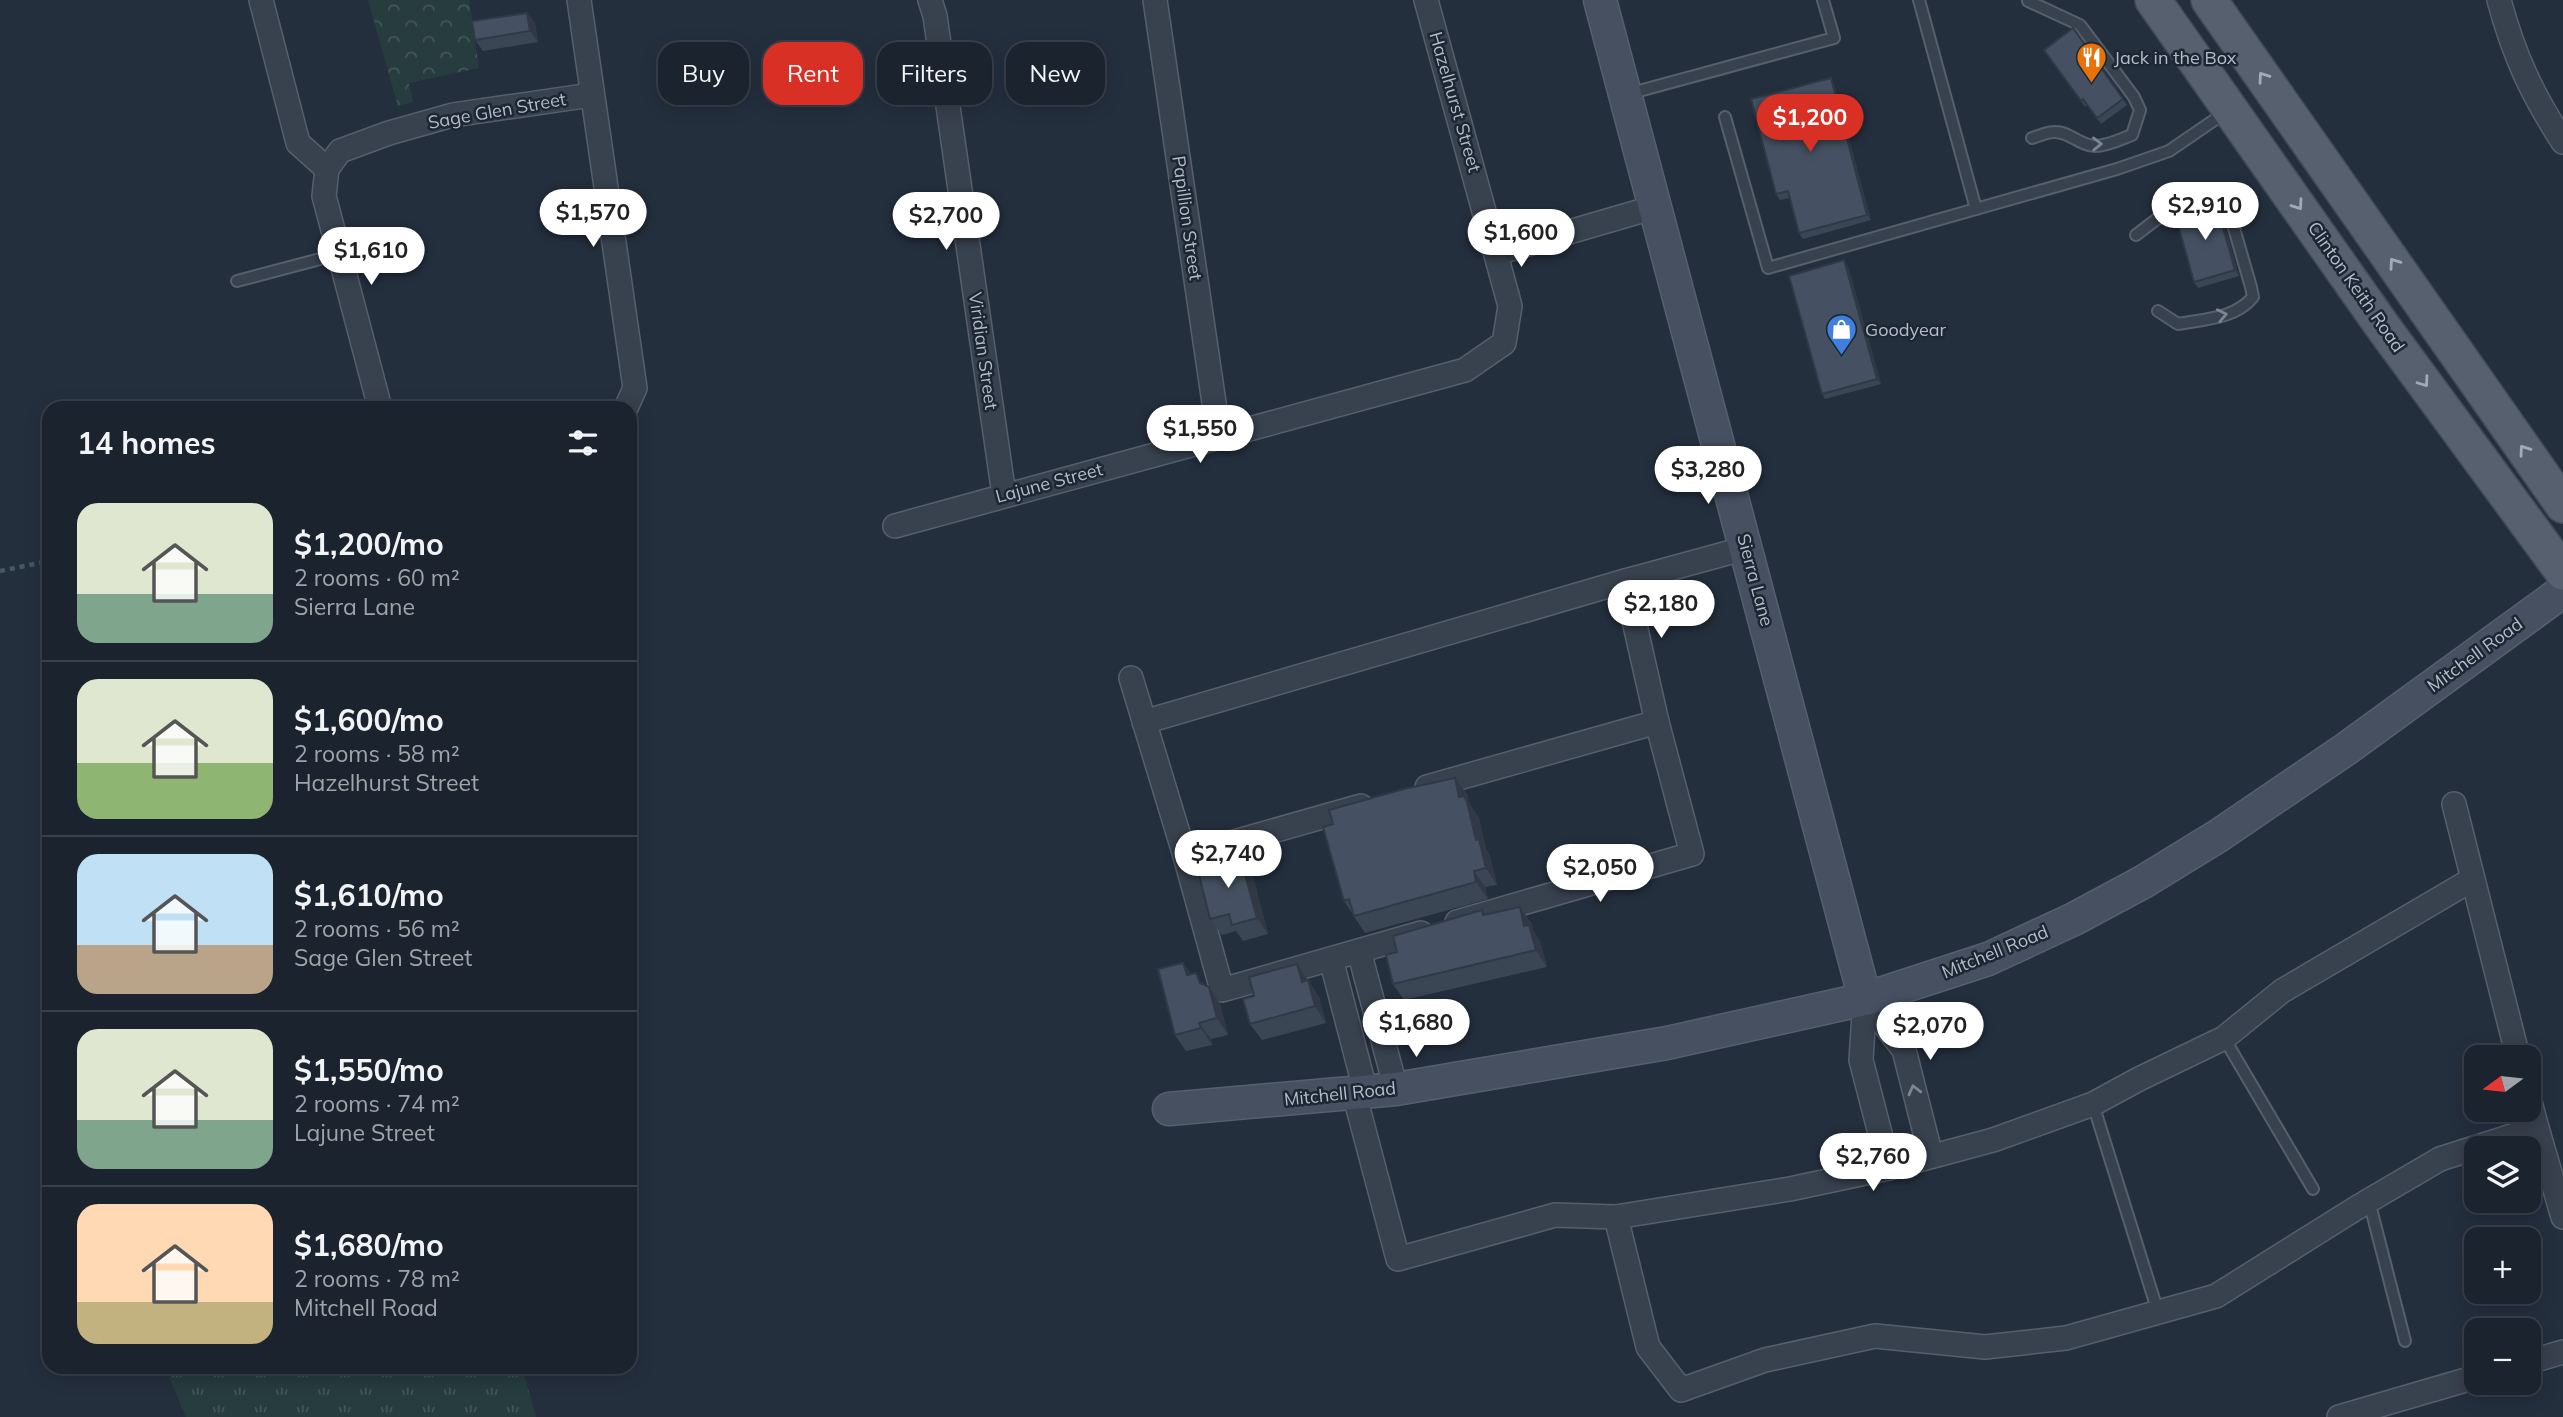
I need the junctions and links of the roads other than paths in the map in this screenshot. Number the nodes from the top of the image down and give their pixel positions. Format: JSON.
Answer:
{"nodes":[{"id":1,"x":261,"y":0,"type":"edge"},
{"id":2,"x":579,"y":0,"type":"edge"},
{"id":3,"x":930,"y":0,"type":"edge"},
{"id":4,"x":1155,"y":0,"type":"edge"},
{"id":5,"x":1426,"y":0,"type":"edge"},
{"id":6,"x":1600,"y":0,"type":"edge"},
{"id":7,"x":1837,"y":0,"type":"edge"},
{"id":8,"x":1919,"y":0,"type":"edge"},
{"id":9,"x":2153,"y":0,"type":"edge"},
{"id":10,"x":2209,"y":0,"type":"edge"},
{"id":11,"x":2499,"y":0,"type":"edge"},
{"id":12,"x":2028,"y":1,"type":"edge"},
{"id":13,"x":1824,"y":2,"type":"edge"},
{"id":14,"x":591,"y":95,"type":"junction"},
{"id":15,"x":1625,"y":95,"type":"junction"},
{"id":16,"x":2231,"y":108,"type":"junction"},
{"id":17,"x":1725,"y":117,"type":"dead end"},
{"id":18,"x":2032,"y":138,"type":"dead end"},
{"id":19,"x":2563,"y":142,"type":"edge"},
{"id":20,"x":327,"y":169,"type":"junction"},
{"id":21,"x":1656,"y":207,"type":"junction"},
{"id":22,"x":1976,"y":209,"type":"junction"},
{"id":23,"x":2136,"y":234,"type":"dead end"},
{"id":24,"x":1497,"y":253,"type":"junction"},
{"id":25,"x":339,"y":254,"type":"junction"},
{"id":26,"x":237,"y":281,"type":"dead end"},
{"id":27,"x":2158,"y":311,"type":"dead end"},
{"id":28,"x":1484,"y":357,"type":"joint"},
{"id":29,"x":378,"y":401,"type":"edge"},
{"id":30,"x":629,"y":401,"type":"edge"},
{"id":31,"x":1219,"y":437,"type":"junction"},
{"id":32,"x":1004,"y":495,"type":"junction"},
{"id":33,"x":2563,"y":506,"type":"edge"},
{"id":34,"x":895,"y":526,"type":"dead end"},
{"id":35,"x":1746,"y":548,"type":"junction"},
{"id":36,"x":2563,"y":572,"type":"edge"},
{"id":37,"x":1625,"y":581,"type":"junction"},
{"id":38,"x":2563,"y":591,"type":"edge"},
{"id":39,"x":1131,"y":678,"type":"dead end"},
{"id":40,"x":1144,"y":722,"type":"junction"},
{"id":41,"x":1657,"y":722,"type":"junction"},
{"id":42,"x":1408,"y":793,"type":"edge"},
{"id":43,"x":1382,"y":800,"type":"edge"},
{"id":44,"x":2454,"y":804,"type":"dead end"},
{"id":45,"x":1185,"y":856,"type":"junction"},
{"id":46,"x":2473,"y":879,"type":"junction"},
{"id":47,"x":1359,"y":951,"type":"junction"},
{"id":48,"x":1331,"y":959,"type":"junction"},
{"id":49,"x":1866,"y":999,"type":"junction"},
{"id":50,"x":2224,"y":1038,"type":"junction"},
{"id":51,"x":2515,"y":1045,"type":"edge"},
{"id":52,"x":1372,"y":1092,"type":"junction"},
{"id":53,"x":2093,"y":1104,"type":"junction"},
{"id":54,"x":1169,"y":1109,"type":"dead end"},
{"id":55,"x":2535,"y":1122,"type":"edge"},
{"id":56,"x":2537,"y":1128,"type":"junction"},
{"id":57,"x":1931,"y":1156,"type":"junction"},
{"id":58,"x":1889,"y":1168,"type":"junction"},
{"id":59,"x":2313,"y":1189,"type":"dead end"},
{"id":60,"x":2368,"y":1201,"type":"junction"},
{"id":61,"x":1616,"y":1217,"type":"junction"},
{"id":62,"x":2563,"y":1217,"type":"edge"},
{"id":63,"x":2158,"y":1312,"type":"junction"},
{"id":64,"x":2405,"y":1341,"type":"dead end"},
{"id":65,"x":2563,"y":1352,"type":"edge"},
{"id":66,"x":2541,"y":1358,"type":"edge"},
{"id":67,"x":2464,"y":1381,"type":"edge"},
{"id":68,"x":2339,"y":1417,"type":"edge"}],
"edges":[{"from":1,"to":20,"type":"street"},
{"from":2,"to":14,"type":"street","name":"Sage Glen Street"},
{"from":3,"to":32,"type":"street","name":"Viridian Street"},
{"from":4,"to":31,"type":"street","name":"Papillion Street"},
{"from":5,"to":24,"type":"street","name":"Hazelhurst Street"},
{"from":6,"to":15,"type":"street","name":"Sierra Lane"},
{"from":7,"to":13,"type":"lane"},
{"from":8,"to":22,"type":"lane"},
{"from":9,"to":16,"type":"main road","name":"Clinton Keith Road"},
{"from":33,"to":10,"type":"main road","one_way":true},
{"from":11,"to":19,"type":"street"},
{"from":18,"to":12,"type":"lane","one_way":true},
{"from":13,"to":15,"type":"lane"},
{"from":14,"to":20,"type":"street","name":"Sage Glen Street"},
{"from":14,"to":30,"type":"street","name":"Sage Glen Street"},
{"from":15,"to":21,"type":"street","name":"Sierra Lane"},
{"from":16,"to":22,"type":"lane"},
{"from":16,"to":36,"type":"main road","name":"Clinton Keith Road","one_way":true},
{"from":17,"to":22,"type":"lane"},
{"from":20,"to":25,"type":"street"},
{"from":21,"to":24,"type":"street"},
{"from":21,"to":35,"type":"street","name":"Sierra Lane"},
{"from":27,"to":23,"type":"lane","one_way":true},
{"from":24,"to":28,"type":"street","name":"Hazelhurst Street"},
{"from":25,"to":26,"type":"lane"},
{"from":25,"to":29,"type":"street"},
{"from":28,"to":31,"type":"street","name":"Lajune Street"},
{"from":31,"to":32,"type":"street","name":"Lajune Street"},
{"from":32,"to":34,"type":"street","name":"Lajune Street"},
{"from":35,"to":37,"type":"street"},
{"from":35,"to":49,"type":"street","name":"Sierra Lane"},
{"from":37,"to":40,"type":"street"},
{"from":37,"to":41,"type":"street"},
{"from":38,"to":49,"type":"street","name":"Mitchell Road"},
{"from":39,"to":40,"type":"street"},
{"from":40,"to":45,"type":"street"},
{"from":41,"to":42,"type":"street"},
{"from":41,"to":47,"type":"street"},
{"from":43,"to":45,"type":"street"},
{"from":44,"to":46,"type":"street"},
{"from":45,"to":48,"type":"street"},
{"from":46,"to":50,"type":"street"},
{"from":46,"to":51,"type":"street"},
{"from":47,"to":48,"type":"street"},
{"from":47,"to":52,"type":"street"},
{"from":48,"to":52,"type":"street"},
{"from":49,"to":52,"type":"street","name":"Mitchell Road"},
{"from":57,"to":49,"type":"street","one_way":true},
{"from":49,"to":58,"type":"street"},
{"from":50,"to":53,"type":"street"},
{"from":50,"to":59,"type":"lane"},
{"from":52,"to":54,"type":"street","name":"Mitchell Road"},
{"from":52,"to":61,"type":"street"},
{"from":53,"to":57,"type":"street"},
{"from":53,"to":63,"type":"lane"},
{"from":55,"to":56,"type":"street"},
{"from":56,"to":60,"type":"street"},
{"from":56,"to":62,"type":"street"},
{"from":57,"to":58,"type":"street"},
{"from":58,"to":61,"type":"street"},
{"from":60,"to":63,"type":"street"},
{"from":60,"to":64,"type":"lane"},
{"from":61,"to":63,"type":"street"},
{"from":65,"to":66,"type":"street"},
{"from":67,"to":68,"type":"street"}]}
